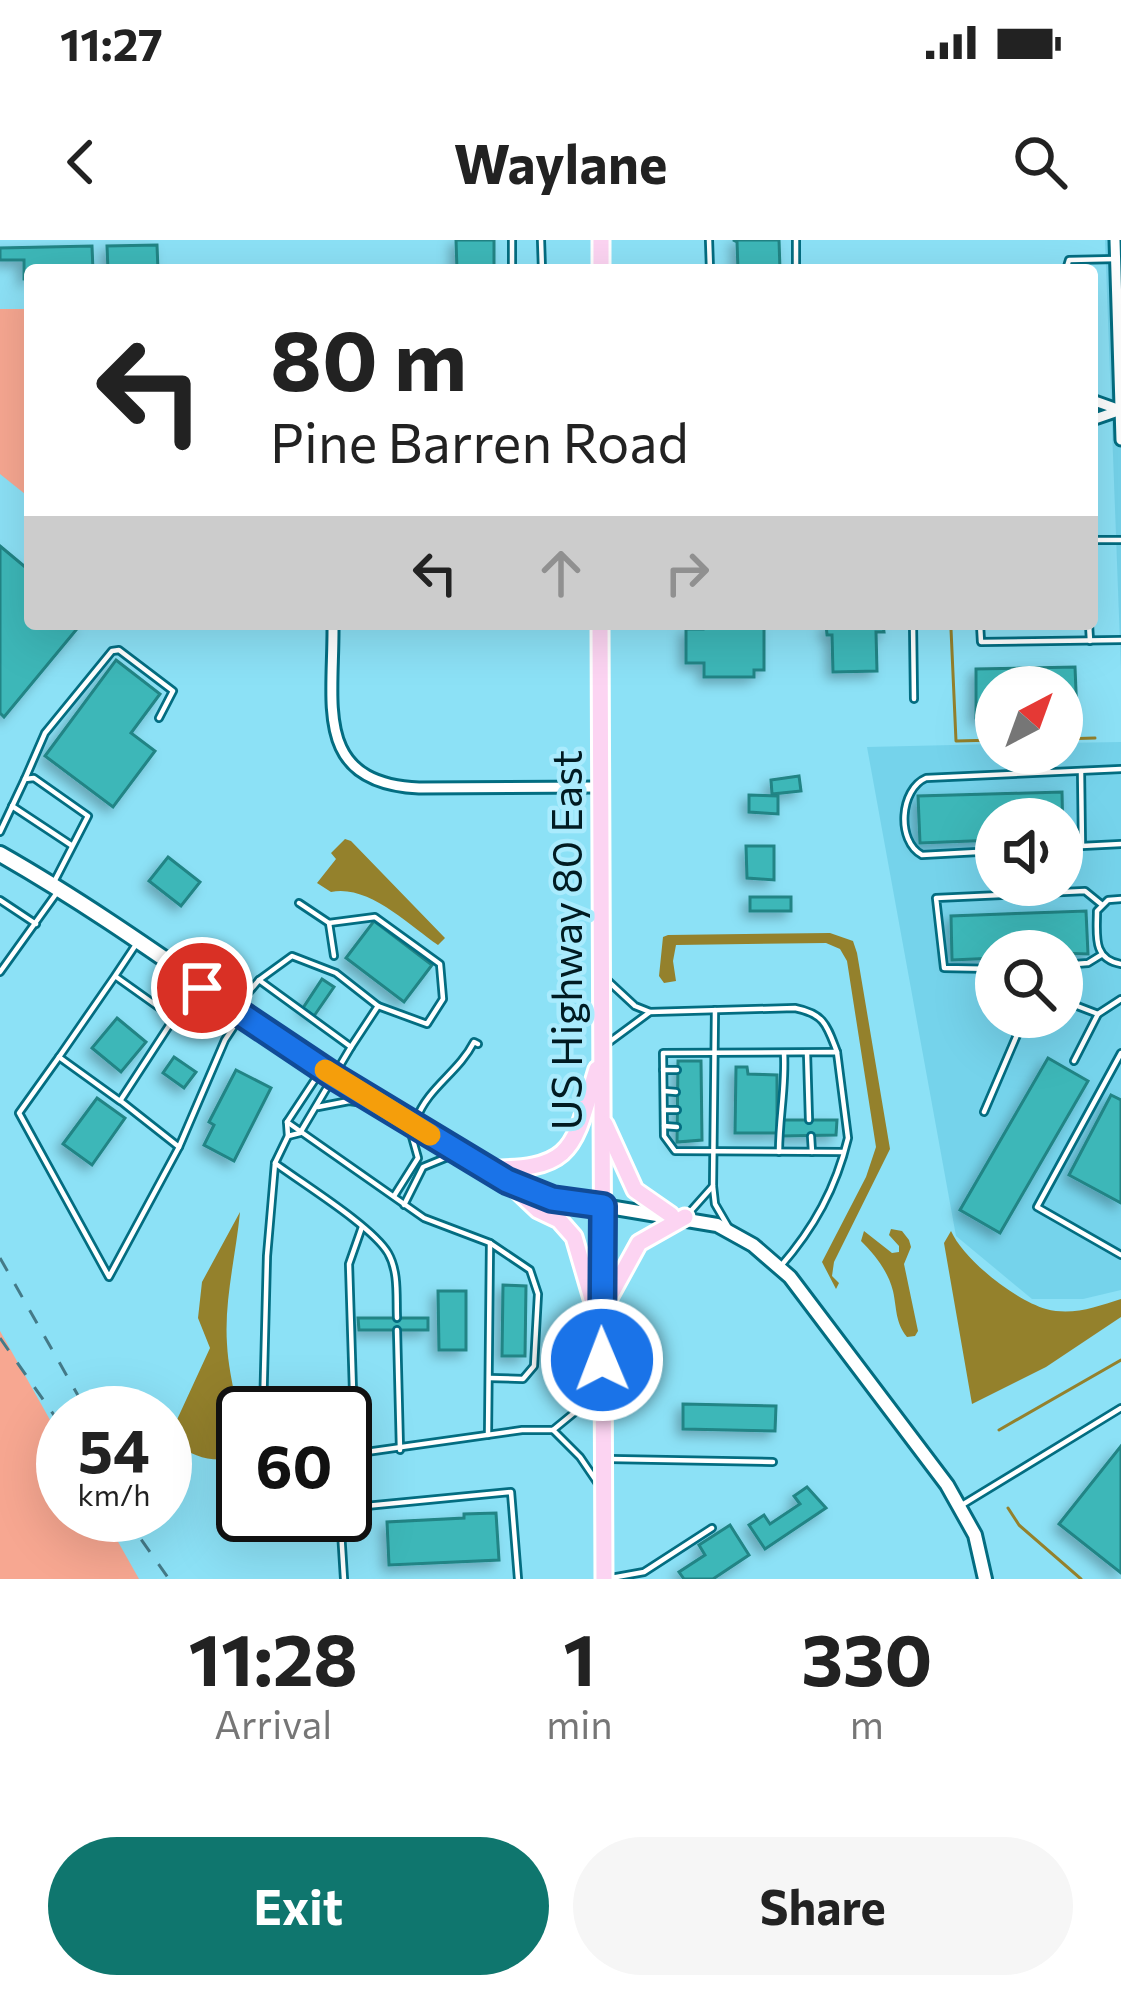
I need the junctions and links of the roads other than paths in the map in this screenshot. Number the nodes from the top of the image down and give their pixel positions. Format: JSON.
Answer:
{"nodes":[{"id":1,"x":1117,"y":244,"type":"edge"},
{"id":2,"x":1116,"y":259,"type":"junction"},
{"id":3,"x":1068,"y":264,"type":"edge"},
{"id":4,"x":1119,"y":334,"type":"edge"},
{"id":5,"x":1121,"y":410,"type":"edge"},
{"id":6,"x":1121,"y":440,"type":"edge"},
{"id":7,"x":333,"y":630,"type":"edge"},
{"id":8,"x":600,"y":630,"type":"edge"},
{"id":9,"x":913,"y":630,"type":"edge"},
{"id":10,"x":980,"y":630,"type":"edge"},
{"id":11,"x":1089,"y":630,"type":"edge"},
{"id":12,"x":1121,"y":640,"type":"edge"},
{"id":13,"x":1090,"y":641,"type":"junction"},
{"id":14,"x":914,"y":699,"type":"dead end"},
{"id":15,"x":159,"y":718,"type":"dead end"},
{"id":16,"x":1121,"y":769,"type":"edge"},
{"id":17,"x":1083,"y":771,"type":"edge"},
{"id":18,"x":1015,"y":774,"type":"edge"},
{"id":19,"x":25,"y":779,"type":"junction"},
{"id":20,"x":600,"y":787,"type":"junction"},
{"id":21,"x":12,"y":806,"type":"junction"},
{"id":22,"x":0,"y":832,"type":"edge"},
{"id":23,"x":1121,"y":844,"type":"edge"},
{"id":24,"x":71,"y":845,"type":"junction"},
{"id":25,"x":1083,"y":846,"type":"edge"},
{"id":26,"x":975,"y":852,"type":"edge"},
{"id":27,"x":0,"y":854,"type":"edge"},
{"id":28,"x":56,"y":887,"type":"junction"},
{"id":29,"x":1121,"y":899,"type":"edge"},
{"id":30,"x":0,"y":900,"type":"edge"},
{"id":31,"x":299,"y":903,"type":"dead end"},
{"id":32,"x":1101,"y":904,"type":"junction"},
{"id":33,"x":35,"y":923,"type":"junction"},
{"id":34,"x":329,"y":923,"type":"junction"},
{"id":35,"x":137,"y":943,"type":"junction"},
{"id":36,"x":1101,"y":955,"type":"junction"},
{"id":37,"x":334,"y":956,"type":"dead end"},
{"id":38,"x":1083,"y":964,"type":"edge"},
{"id":39,"x":1121,"y":964,"type":"edge"},
{"id":40,"x":975,"y":969,"type":"edge"},
{"id":41,"x":0,"y":972,"type":"edge"},
{"id":42,"x":601,"y":974,"type":"junction"},
{"id":43,"x":115,"y":976,"type":"junction"},
{"id":44,"x":260,"y":980,"type":"junction"},
{"id":45,"x":1121,"y":999,"type":"edge"},
{"id":46,"x":378,"y":1006,"type":"junction"},
{"id":47,"x":1083,"y":1008,"type":"edge"},
{"id":48,"x":715,"y":1010,"type":"junction"},
{"id":49,"x":238,"y":1012,"type":"junction"},
{"id":50,"x":650,"y":1012,"type":"junction"},
{"id":51,"x":1098,"y":1014,"type":"junction"},
{"id":52,"x":1016,"y":1038,"type":"edge"},
{"id":53,"x":478,"y":1044,"type":"dead end"},
{"id":54,"x":351,"y":1047,"type":"junction"},
{"id":55,"x":603,"y":1049,"type":"junction"},
{"id":56,"x":837,"y":1052,"type":"junction"},
{"id":57,"x":714,"y":1053,"type":"junction"},
{"id":58,"x":784,"y":1053,"type":"junction"},
{"id":59,"x":807,"y":1053,"type":"junction"},
{"id":60,"x":1121,"y":1053,"type":"edge"},
{"id":61,"x":59,"y":1057,"type":"junction"},
{"id":62,"x":1074,"y":1061,"type":"dead end"},
{"id":63,"x":1113,"y":1068,"type":"junction"},
{"id":64,"x":663,"y":1070,"type":"junction"},
{"id":65,"x":677,"y":1070,"type":"dead end"},
{"id":66,"x":713,"y":1071,"type":"junction"},
{"id":67,"x":329,"y":1072,"type":"junction"},
{"id":68,"x":701,"y":1072,"type":"dead end"},
{"id":69,"x":1121,"y":1072,"type":"edge"},
{"id":70,"x":664,"y":1091,"type":"junction"},
{"id":71,"x":676,"y":1092,"type":"dead end"},
{"id":72,"x":701,"y":1092,"type":"dead end"},
{"id":73,"x":714,"y":1092,"type":"junction"},
{"id":74,"x":120,"y":1101,"type":"junction"},
{"id":75,"x":318,"y":1107,"type":"junction"},
{"id":76,"x":385,"y":1107,"type":"junction"},
{"id":77,"x":702,"y":1108,"type":"dead end"},
{"id":78,"x":715,"y":1108,"type":"junction"},
{"id":79,"x":664,"y":1110,"type":"junction"},
{"id":80,"x":676,"y":1110,"type":"dead end"},
{"id":81,"x":984,"y":1112,"type":"dead end"},
{"id":82,"x":601,"y":1113,"type":"junction"},
{"id":83,"x":809,"y":1120,"type":"dead end"},
{"id":84,"x":287,"y":1123,"type":"junction"},
{"id":85,"x":411,"y":1123,"type":"junction"},
{"id":86,"x":664,"y":1126,"type":"junction"},
{"id":87,"x":677,"y":1126,"type":"dead end"},
{"id":88,"x":702,"y":1126,"type":"dead end"},
{"id":89,"x":715,"y":1126,"type":"junction"},
{"id":90,"x":300,"y":1132,"type":"junction"},
{"id":91,"x":288,"y":1136,"type":"junction"},
{"id":92,"x":811,"y":1136,"type":"dead end"},
{"id":93,"x":178,"y":1147,"type":"junction"},
{"id":94,"x":715,"y":1151,"type":"junction"},
{"id":95,"x":779,"y":1151,"type":"junction"},
{"id":96,"x":812,"y":1152,"type":"junction"},
{"id":97,"x":844,"y":1152,"type":"junction"},
{"id":98,"x":463,"y":1155,"type":"junction"},
{"id":99,"x":275,"y":1163,"type":"junction"},
{"id":100,"x":485,"y":1168,"type":"junction"},
{"id":101,"x":507,"y":1181,"type":"junction"},
{"id":102,"x":713,"y":1186,"type":"junction"},
{"id":103,"x":393,"y":1197,"type":"junction"},
{"id":104,"x":404,"y":1205,"type":"junction"},
{"id":105,"x":603,"y":1206,"type":"junction"},
{"id":106,"x":678,"y":1216,"type":"junction"},
{"id":107,"x":362,"y":1227,"type":"junction"},
{"id":108,"x":730,"y":1231,"type":"junction"},
{"id":109,"x":490,"y":1243,"type":"junction"},
{"id":110,"x":1121,"y":1255,"type":"edge"},
{"id":111,"x":780,"y":1267,"type":"junction"},
{"id":112,"x":526,"y":1304,"type":"dead end"},
{"id":113,"x":537,"y":1304,"type":"junction"},
{"id":114,"x":490,"y":1305,"type":"junction"},
{"id":115,"x":502,"y":1305,"type":"dead end"},
{"id":116,"x":601,"y":1313,"type":"junction"},
{"id":117,"x":397,"y":1318,"type":"dead end"},
{"id":118,"x":536,"y":1322,"type":"junction"},
{"id":119,"x":502,"y":1323,"type":"dead end"},
{"id":120,"x":526,"y":1323,"type":"dead end"},
{"id":121,"x":490,"y":1324,"type":"junction"},
{"id":122,"x":397,"y":1330,"type":"dead end"},
{"id":123,"x":602,"y":1334,"type":"junction"},
{"id":124,"x":490,"y":1343,"type":"junction"},
{"id":125,"x":502,"y":1343,"type":"dead end"},
{"id":126,"x":526,"y":1343,"type":"dead end"},
{"id":127,"x":535,"y":1343,"type":"junction"},
{"id":128,"x":602,"y":1360,"type":"junction"},
{"id":129,"x":490,"y":1378,"type":"junction"},
{"id":130,"x":264,"y":1386,"type":"edge"},
{"id":131,"x":353,"y":1386,"type":"edge"},
{"id":132,"x":1121,"y":1408,"type":"edge"},
{"id":133,"x":553,"y":1430,"type":"junction"},
{"id":134,"x":488,"y":1437,"type":"junction"},
{"id":135,"x":400,"y":1450,"type":"junction"},
{"id":136,"x":372,"y":1453,"type":"edge"},
{"id":137,"x":603,"y":1459,"type":"junction"},
{"id":138,"x":772,"y":1462,"type":"dead end"},
{"id":139,"x":603,"y":1492,"type":"junction"},
{"id":140,"x":372,"y":1505,"type":"edge"},
{"id":141,"x":961,"y":1506,"type":"junction"},
{"id":142,"x":712,"y":1528,"type":"dead end"},
{"id":143,"x":342,"y":1542,"type":"edge"},
{"id":144,"x":344,"y":1579,"type":"edge"},
{"id":145,"x":518,"y":1579,"type":"edge"},
{"id":146,"x":606,"y":1579,"type":"edge"},
{"id":147,"x":985,"y":1579,"type":"edge"}],
"edges":[{"from":1,"to":2,"type":"street"},
{"from":2,"to":3,"type":"lane"},
{"from":2,"to":4,"type":"street"},
{"from":4,"to":5,"type":"street"},
{"from":5,"to":6,"type":"street"},
{"from":7,"to":20,"type":"street"},
{"from":8,"to":20,"type":"main road","name":"US Highway 80 East"},
{"from":9,"to":14,"type":"lane"},
{"from":10,"to":13,"type":"lane"},
{"from":11,"to":13,"type":"lane"},
{"from":12,"to":13,"type":"lane"},
{"from":15,"to":19,"type":"lane"},
{"from":16,"to":17,"type":"lane"},
{"from":18,"to":26,"type":"lane"},
{"from":19,"to":21,"type":"lane"},
{"from":19,"to":24,"type":"lane"},
{"from":20,"to":42,"type":"main road","name":"US Highway 80 East"},
{"from":21,"to":22,"type":"lane"},
{"from":21,"to":24,"type":"lane"},
{"from":23,"to":25,"type":"lane"},
{"from":24,"to":28,"type":"lane"},
{"from":27,"to":28,"type":"main road"},
{"from":28,"to":33,"type":"lane"},
{"from":28,"to":35,"type":"main road"},
{"from":29,"to":32,"type":"lane"},
{"from":30,"to":33,"type":"lane"},
{"from":31,"to":34,"type":"lane"},
{"from":32,"to":36,"type":"lane"},
{"from":32,"to":40,"type":"lane"},
{"from":33,"to":41,"type":"lane"},
{"from":34,"to":37,"type":"lane"},
{"from":34,"to":46,"type":"lane"},
{"from":35,"to":43,"type":"lane"},
{"from":35,"to":49,"type":"main road"},
{"from":36,"to":38,"type":"lane"},
{"from":36,"to":39,"type":"lane"},
{"from":42,"to":50,"type":"lane"},
{"from":42,"to":55,"type":"main road","name":"US Highway 80 East"},
{"from":43,"to":61,"type":"lane"},
{"from":43,"to":74,"type":"lane"},
{"from":44,"to":46,"type":"lane"},
{"from":44,"to":49,"type":"lane"},
{"from":44,"to":54,"type":"lane"},
{"from":45,"to":51,"type":"lane"},
{"from":46,"to":54,"type":"lane"},
{"from":47,"to":51,"type":"lane"},
{"from":48,"to":50,"type":"lane"},
{"from":48,"to":56,"type":"lane"},
{"from":48,"to":57,"type":"lane"},
{"from":49,"to":67,"type":"main road"},
{"from":49,"to":93,"type":"lane"},
{"from":50,"to":55,"type":"lane"},
{"from":51,"to":62,"type":"lane"},
{"from":52,"to":81,"type":"lane"},
{"from":53,"to":85,"type":"lane"},
{"from":54,"to":67,"type":"lane"},
{"from":55,"to":82,"type":"main road","name":"US Highway 80 East"},
{"from":55,"to":100,"type":"main road"},
{"from":56,"to":59,"type":"lane"},
{"from":56,"to":97,"type":"lane"},
{"from":57,"to":58,"type":"lane"},
{"from":57,"to":64,"type":"lane"},
{"from":57,"to":66,"type":"lane"},
{"from":58,"to":59,"type":"lane"},
{"from":58,"to":95,"type":"lane"},
{"from":59,"to":83,"type":"lane"},
{"from":60,"to":63,"type":"lane"},
{"from":61,"to":74,"type":"lane"},
{"from":61,"to":93,"type":"lane"},
{"from":63,"to":69,"type":"lane"},
{"from":63,"to":110,"type":"lane"},
{"from":64,"to":65,"type":"lane"},
{"from":64,"to":70,"type":"lane"},
{"from":66,"to":68,"type":"lane"},
{"from":66,"to":73,"type":"lane"},
{"from":67,"to":75,"type":"lane"},
{"from":67,"to":76,"type":"main road"},
{"from":67,"to":84,"type":"lane"},
{"from":70,"to":71,"type":"lane"},
{"from":70,"to":79,"type":"lane"},
{"from":72,"to":73,"type":"lane"},
{"from":73,"to":78,"type":"lane"},
{"from":74,"to":93,"type":"lane"},
{"from":75,"to":76,"type":"lane"},
{"from":75,"to":90,"type":"lane"},
{"from":76,"to":85,"type":"main road"},
{"from":77,"to":78,"type":"lane"},
{"from":78,"to":89,"type":"lane"},
{"from":79,"to":80,"type":"lane"},
{"from":79,"to":86,"type":"lane"},
{"from":82,"to":105,"type":"main road","name":"US Highway 80 East"},
{"from":82,"to":106,"type":"main road"},
{"from":84,"to":90,"type":"lane"},
{"from":84,"to":91,"type":"lane"},
{"from":85,"to":98,"type":"main road"},
{"from":85,"to":103,"type":"lane"},
{"from":86,"to":87,"type":"lane"},
{"from":86,"to":94,"type":"lane"},
{"from":88,"to":89,"type":"lane"},
{"from":89,"to":94,"type":"lane"},
{"from":90,"to":91,"type":"lane"},
{"from":90,"to":103,"type":"lane"},
{"from":91,"to":99,"type":"lane"},
{"from":92,"to":96,"type":"lane"},
{"from":94,"to":95,"type":"lane"},
{"from":94,"to":102,"type":"lane"},
{"from":95,"to":96,"type":"lane"},
{"from":96,"to":97,"type":"lane"},
{"from":97,"to":111,"type":"lane"},
{"from":98,"to":100,"type":"main road"},
{"from":98,"to":104,"type":"lane"},
{"from":99,"to":107,"type":"lane"},
{"from":99,"to":130,"type":"lane"},
{"from":100,"to":101,"type":"main road"},
{"from":101,"to":105,"type":"main road"},
{"from":101,"to":123,"type":"main road"},
{"from":102,"to":106,"type":"lane"},
{"from":102,"to":108,"type":"lane"},
{"from":103,"to":104,"type":"lane"},
{"from":104,"to":109,"type":"lane"},
{"from":105,"to":106,"type":"street"},
{"from":105,"to":116,"type":"main road","name":"US Highway 80 East"},
{"from":106,"to":108,"type":"street"},
{"from":106,"to":116,"type":"main road"},
{"from":107,"to":117,"type":"lane"},
{"from":107,"to":131,"type":"lane"},
{"from":108,"to":111,"type":"street"},
{"from":109,"to":113,"type":"lane"},
{"from":109,"to":114,"type":"lane"},
{"from":111,"to":141,"type":"street"},
{"from":112,"to":113,"type":"lane"},
{"from":113,"to":118,"type":"lane"},
{"from":114,"to":115,"type":"lane"},
{"from":114,"to":121,"type":"lane"},
{"from":116,"to":123,"type":"main road","name":"US Highway 80 East"},
{"from":118,"to":120,"type":"lane"},
{"from":118,"to":127,"type":"lane"},
{"from":119,"to":121,"type":"lane"},
{"from":121,"to":124,"type":"lane"},
{"from":122,"to":135,"type":"lane"},
{"from":123,"to":128,"type":"main road"},
{"from":124,"to":125,"type":"lane"},
{"from":124,"to":129,"type":"lane"},
{"from":126,"to":127,"type":"lane"},
{"from":127,"to":129,"type":"lane"},
{"from":128,"to":133,"type":"lane"},
{"from":128,"to":137,"type":"main road"},
{"from":129,"to":134,"type":"lane"},
{"from":132,"to":141,"type":"lane"},
{"from":133,"to":134,"type":"lane"},
{"from":133,"to":139,"type":"lane"},
{"from":134,"to":135,"type":"lane"},
{"from":135,"to":136,"type":"lane"},
{"from":137,"to":138,"type":"lane"},
{"from":137,"to":139,"type":"main road"},
{"from":139,"to":146,"type":"main road"},
{"from":140,"to":145,"type":"lane"},
{"from":141,"to":147,"type":"street"},
{"from":142,"to":146,"type":"lane"},
{"from":143,"to":144,"type":"lane"}]}
